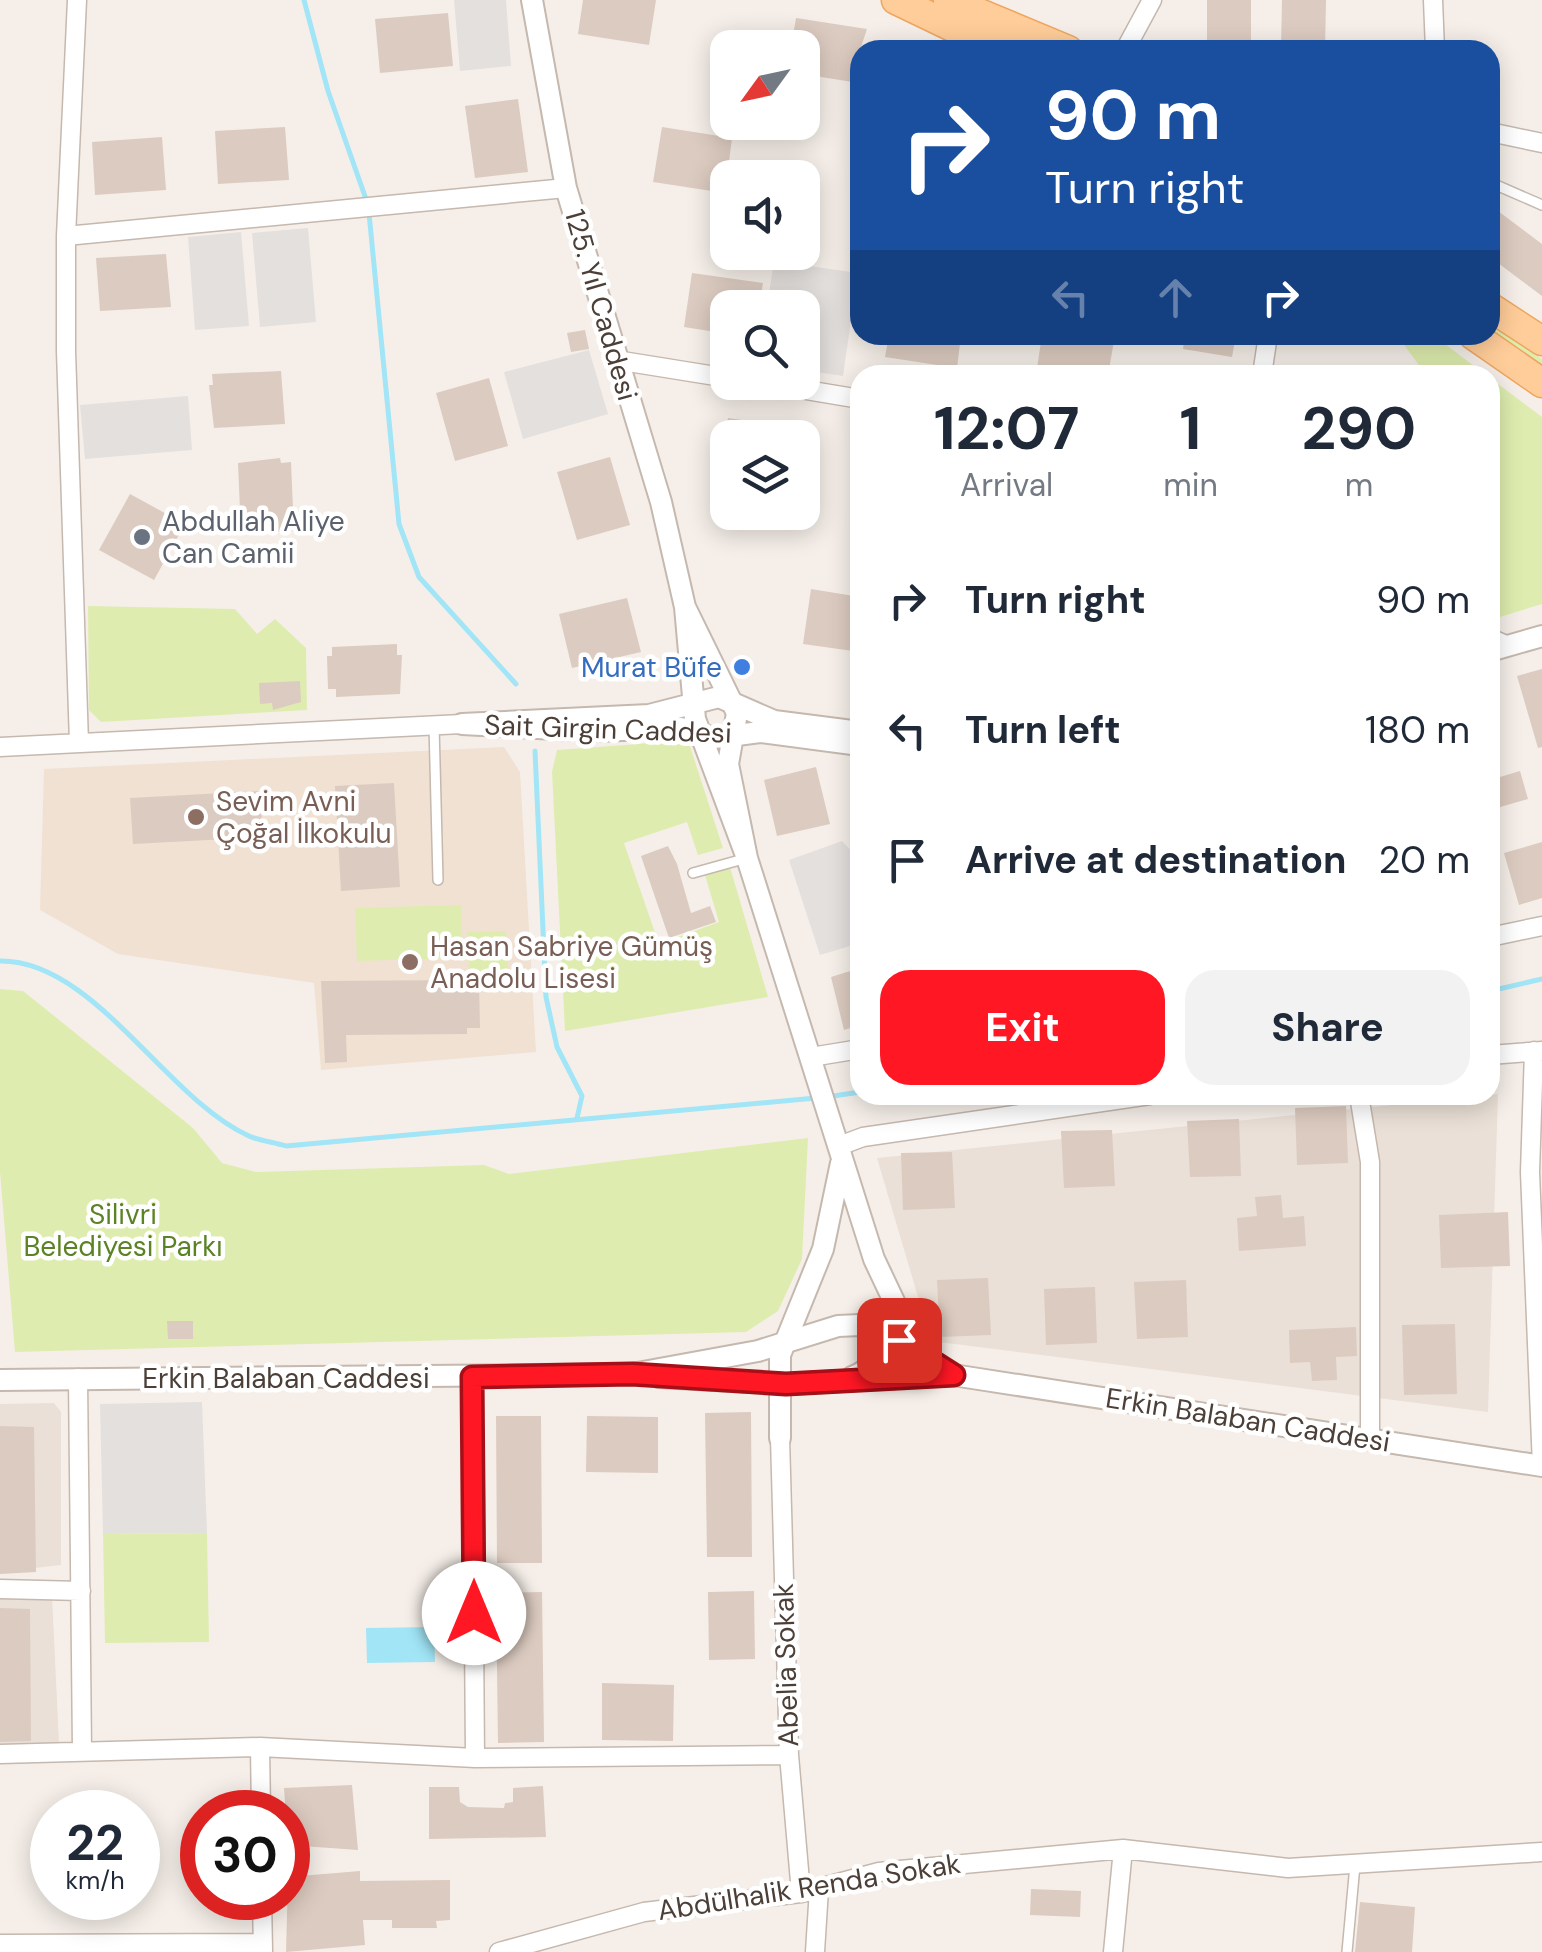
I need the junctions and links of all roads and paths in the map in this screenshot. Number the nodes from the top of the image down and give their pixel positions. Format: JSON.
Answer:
{"nodes":[{"id":1,"x":78,"y":0,"type":"edge"},
{"id":2,"x":532,"y":0,"type":"edge"},
{"id":3,"x":896,"y":0,"type":"edge"},
{"id":4,"x":1152,"y":0,"type":"edge"},
{"id":5,"x":1433,"y":0,"type":"edge"},
{"id":6,"x":954,"y":1,"type":"edge"},
{"id":7,"x":979,"y":40,"type":"edge"},
{"id":8,"x":1045,"y":40,"type":"edge"},
{"id":9,"x":1130,"y":40,"type":"edge"},
{"id":10,"x":1435,"y":40,"type":"edge"},
{"id":11,"x":1500,"y":134,"type":"edge"},
{"id":12,"x":1542,"y":143,"type":"edge"},
{"id":13,"x":1500,"y":187,"type":"edge"},
{"id":14,"x":566,"y":188,"type":"junction"},
{"id":15,"x":1542,"y":204,"type":"edge"},
{"id":16,"x":66,"y":236,"type":"junction"},
{"id":17,"x":1500,"y":314,"type":"edge"},
{"id":18,"x":1542,"y":342,"type":"edge"},
{"id":19,"x":1487,"y":345,"type":"edge"},
{"id":20,"x":616,"y":360,"type":"junction"},
{"id":21,"x":710,"y":375,"type":"edge"},
{"id":22,"x":1542,"y":383,"type":"edge"},
{"id":23,"x":820,"y":392,"type":"edge"},
{"id":24,"x":850,"y":397,"type":"edge"},
{"id":25,"x":685,"y":607,"type":"junction"},
{"id":26,"x":1542,"y":636,"type":"edge"},
{"id":27,"x":1500,"y":637,"type":"edge"},
{"id":28,"x":1515,"y":644,"type":"junction"},
{"id":29,"x":1500,"y":648,"type":"edge"},
{"id":30,"x":732,"y":704,"type":"junction"},
{"id":31,"x":694,"y":707,"type":"junction"},
{"id":32,"x":462,"y":724,"type":"junction"},
{"id":33,"x":434,"y":725,"type":"junction"},
{"id":34,"x":850,"y":731,"type":"edge"},
{"id":35,"x":701,"y":736,"type":"junction"},
{"id":36,"x":734,"y":736,"type":"junction"},
{"id":37,"x":78,"y":743,"type":"junction"},
{"id":38,"x":850,"y":744,"type":"edge"},
{"id":39,"x":0,"y":747,"type":"edge"},
{"id":40,"x":747,"y":858,"type":"junction"},
{"id":41,"x":693,"y":873,"type":"dead end"},
{"id":42,"x":438,"y":880,"type":"dead end"},
{"id":43,"x":1542,"y":926,"type":"edge"},
{"id":44,"x":1500,"y":936,"type":"edge"},
{"id":45,"x":850,"y":1051,"type":"edge"},
{"id":46,"x":1538,"y":1051,"type":"edge"},
{"id":47,"x":1500,"y":1055,"type":"edge"},
{"id":48,"x":811,"y":1057,"type":"junction"},
{"id":49,"x":1082,"y":1105,"type":"edge"},
{"id":50,"x":1361,"y":1105,"type":"edge"},
{"id":51,"x":839,"y":1146,"type":"junction"},
{"id":52,"x":874,"y":1259,"type":"junction"},
{"id":53,"x":787,"y":1333,"type":"junction"},
{"id":54,"x":886,"y":1335,"type":"junction"},
{"id":55,"x":917,"y":1350,"type":"junction"},
{"id":56,"x":632,"y":1374,"type":"junction"},
{"id":57,"x":954,"y":1375,"type":"junction"},
{"id":58,"x":472,"y":1377,"type":"junction"},
{"id":59,"x":78,"y":1378,"type":"junction"},
{"id":60,"x":850,"y":1378,"type":"junction"},
{"id":61,"x":0,"y":1380,"type":"edge"},
{"id":62,"x":808,"y":1382,"type":"junction"},
{"id":63,"x":777,"y":1384,"type":"junction"},
{"id":64,"x":780,"y":1438,"type":"junction"},
{"id":65,"x":1370,"y":1441,"type":"junction"},
{"id":66,"x":1542,"y":1466,"type":"edge"},
{"id":67,"x":0,"y":1590,"type":"edge"},
{"id":68,"x":80,"y":1591,"type":"junction"},
{"id":69,"x":260,"y":1747,"type":"junction"},
{"id":70,"x":82,"y":1750,"type":"junction"},
{"id":71,"x":0,"y":1754,"type":"edge"},
{"id":72,"x":789,"y":1756,"type":"junction"},
{"id":73,"x":475,"y":1758,"type":"junction"},
{"id":74,"x":261,"y":1790,"type":"edge"},
{"id":75,"x":1122,"y":1848,"type":"junction"},
{"id":76,"x":1542,"y":1852,"type":"edge"},
{"id":77,"x":1355,"y":1864,"type":"junction"},
{"id":78,"x":809,"y":1890,"type":"junction"},
{"id":79,"x":262,"y":1920,"type":"edge"},
{"id":80,"x":0,"y":1944,"type":"edge"},
{"id":81,"x":263,"y":1948,"type":"edge"},
{"id":82,"x":499,"y":1952,"type":"edge"},
{"id":83,"x":815,"y":1952,"type":"edge"},
{"id":84,"x":1113,"y":1952,"type":"edge"},
{"id":85,"x":1347,"y":1952,"type":"edge"}],
"edges":[{"from":1,"to":16,"type":"street"},
{"from":2,"to":14,"type":"street","name":"125. Yıl Caddesi"},
{"from":3,"to":7,"type":"main road"},
{"from":4,"to":9,"type":"street"},
{"from":5,"to":10,"type":"street"},
{"from":6,"to":8,"type":"main road"},
{"from":11,"to":12,"type":"street"},
{"from":13,"to":15,"type":"lane"},
{"from":14,"to":16,"type":"street"},
{"from":14,"to":20,"type":"street","name":"125. Yıl Caddesi"},
{"from":16,"to":37,"type":"street"},
{"from":17,"to":18,"type":"main road"},
{"from":19,"to":22,"type":"main road"},
{"from":20,"to":21,"type":"street"},
{"from":20,"to":25,"type":"street","name":"125. Yıl Caddesi"},
{"from":23,"to":24,"type":"street"},
{"from":25,"to":30,"type":"street","name":"125. Yıl Caddesi"},
{"from":25,"to":31,"type":"street","name":"125. Yıl Caddesi"},
{"from":26,"to":28,"type":"street"},
{"from":27,"to":28,"type":"lane"},
{"from":28,"to":29,"type":"street"},
{"from":30,"to":31,"type":"street","name":"Sait Girgin Caddesi"},
{"from":30,"to":34,"type":"street","name":"Sait Girgin Caddesi"},
{"from":30,"to":36,"type":"street","name":"125. Yıl Caddesi"},
{"from":31,"to":32,"type":"street","name":"Sait Girgin Caddesi"},
{"from":31,"to":35,"type":"street","name":"125. Yıl Caddesi"},
{"from":32,"to":33,"type":"street"},
{"from":32,"to":35,"type":"street","name":"Sait Girgin Caddesi"},
{"from":33,"to":37,"type":"street"},
{"from":33,"to":42,"type":"lane"},
{"from":35,"to":36,"type":"street","name":"Sait Girgin Caddesi"},
{"from":35,"to":40,"type":"street","name":"125. Yıl Caddesi"},
{"from":36,"to":38,"type":"street","name":"Sait Girgin Caddesi"},
{"from":36,"to":40,"type":"street","name":"125. Yıl Caddesi"},
{"from":37,"to":39,"type":"street"},
{"from":40,"to":41,"type":"lane"},
{"from":40,"to":48,"type":"street","name":"125. Yıl Caddesi"},
{"from":43,"to":44,"type":"street"},
{"from":45,"to":48,"type":"street"},
{"from":46,"to":47,"type":"street"},
{"from":46,"to":66,"type":"street"},
{"from":48,"to":51,"type":"street","name":"125. Yıl Caddesi"},
{"from":49,"to":51,"type":"street"},
{"from":50,"to":65,"type":"street"},
{"from":51,"to":52,"type":"street","name":"125. Yıl Caddesi"},
{"from":51,"to":53,"type":"street"},
{"from":52,"to":54,"type":"street"},
{"from":52,"to":55,"type":"street"},
{"from":53,"to":54,"type":"street","name":"Erkin Balaban Caddesi"},
{"from":53,"to":56,"type":"street","name":"Erkin Balaban Caddesi"},
{"from":53,"to":63,"type":"street"},
{"from":54,"to":55,"type":"street","name":"Erkin Balaban Caddesi"},
{"from":54,"to":60,"type":"street"},
{"from":55,"to":57,"type":"street","name":"Erkin Balaban Caddesi"},
{"from":56,"to":58,"type":"street","name":"Erkin Balaban Caddesi"},
{"from":56,"to":63,"type":"street","name":"Erkin Balaban Caddesi"},
{"from":57,"to":60,"type":"street","name":"Erkin Balaban Caddesi"},
{"from":57,"to":65,"type":"street","name":"Erkin Balaban Caddesi"},
{"from":58,"to":59,"type":"street","name":"Erkin Balaban Caddesi"},
{"from":58,"to":73,"type":"street"},
{"from":59,"to":61,"type":"street","name":"Erkin Balaban Caddesi"},
{"from":59,"to":68,"type":"street"},
{"from":60,"to":62,"type":"street","name":"Erkin Balaban Caddesi"},
{"from":62,"to":63,"type":"street","name":"Erkin Balaban Caddesi"},
{"from":62,"to":64,"type":"street"},
{"from":63,"to":64,"type":"street"},
{"from":64,"to":72,"type":"street","name":"Abelia Sokak"},
{"from":65,"to":66,"type":"street","name":"Erkin Balaban Caddesi"},
{"from":67,"to":68,"type":"street"},
{"from":68,"to":70,"type":"street"},
{"from":69,"to":70,"type":"street"},
{"from":69,"to":73,"type":"street"},
{"from":69,"to":74,"type":"street"},
{"from":70,"to":71,"type":"street"},
{"from":72,"to":73,"type":"street"},
{"from":72,"to":78,"type":"street","name":"Abelia Sokak"},
{"from":75,"to":77,"type":"street","name":"Abdülhalik Renda Sokak"},
{"from":75,"to":78,"type":"street","name":"Abdülhalik Renda Sokak"},
{"from":75,"to":84,"type":"street"},
{"from":76,"to":77,"type":"street","name":"Abdülhalik Renda Sokak"},
{"from":77,"to":85,"type":"lane"},
{"from":78,"to":82,"type":"street","name":"Abdülhalik Renda Sokak"},
{"from":78,"to":83,"type":"street","name":"Abelia Sokak"},
{"from":79,"to":81,"type":"street"},
{"from":80,"to":81,"type":"street"}]}
